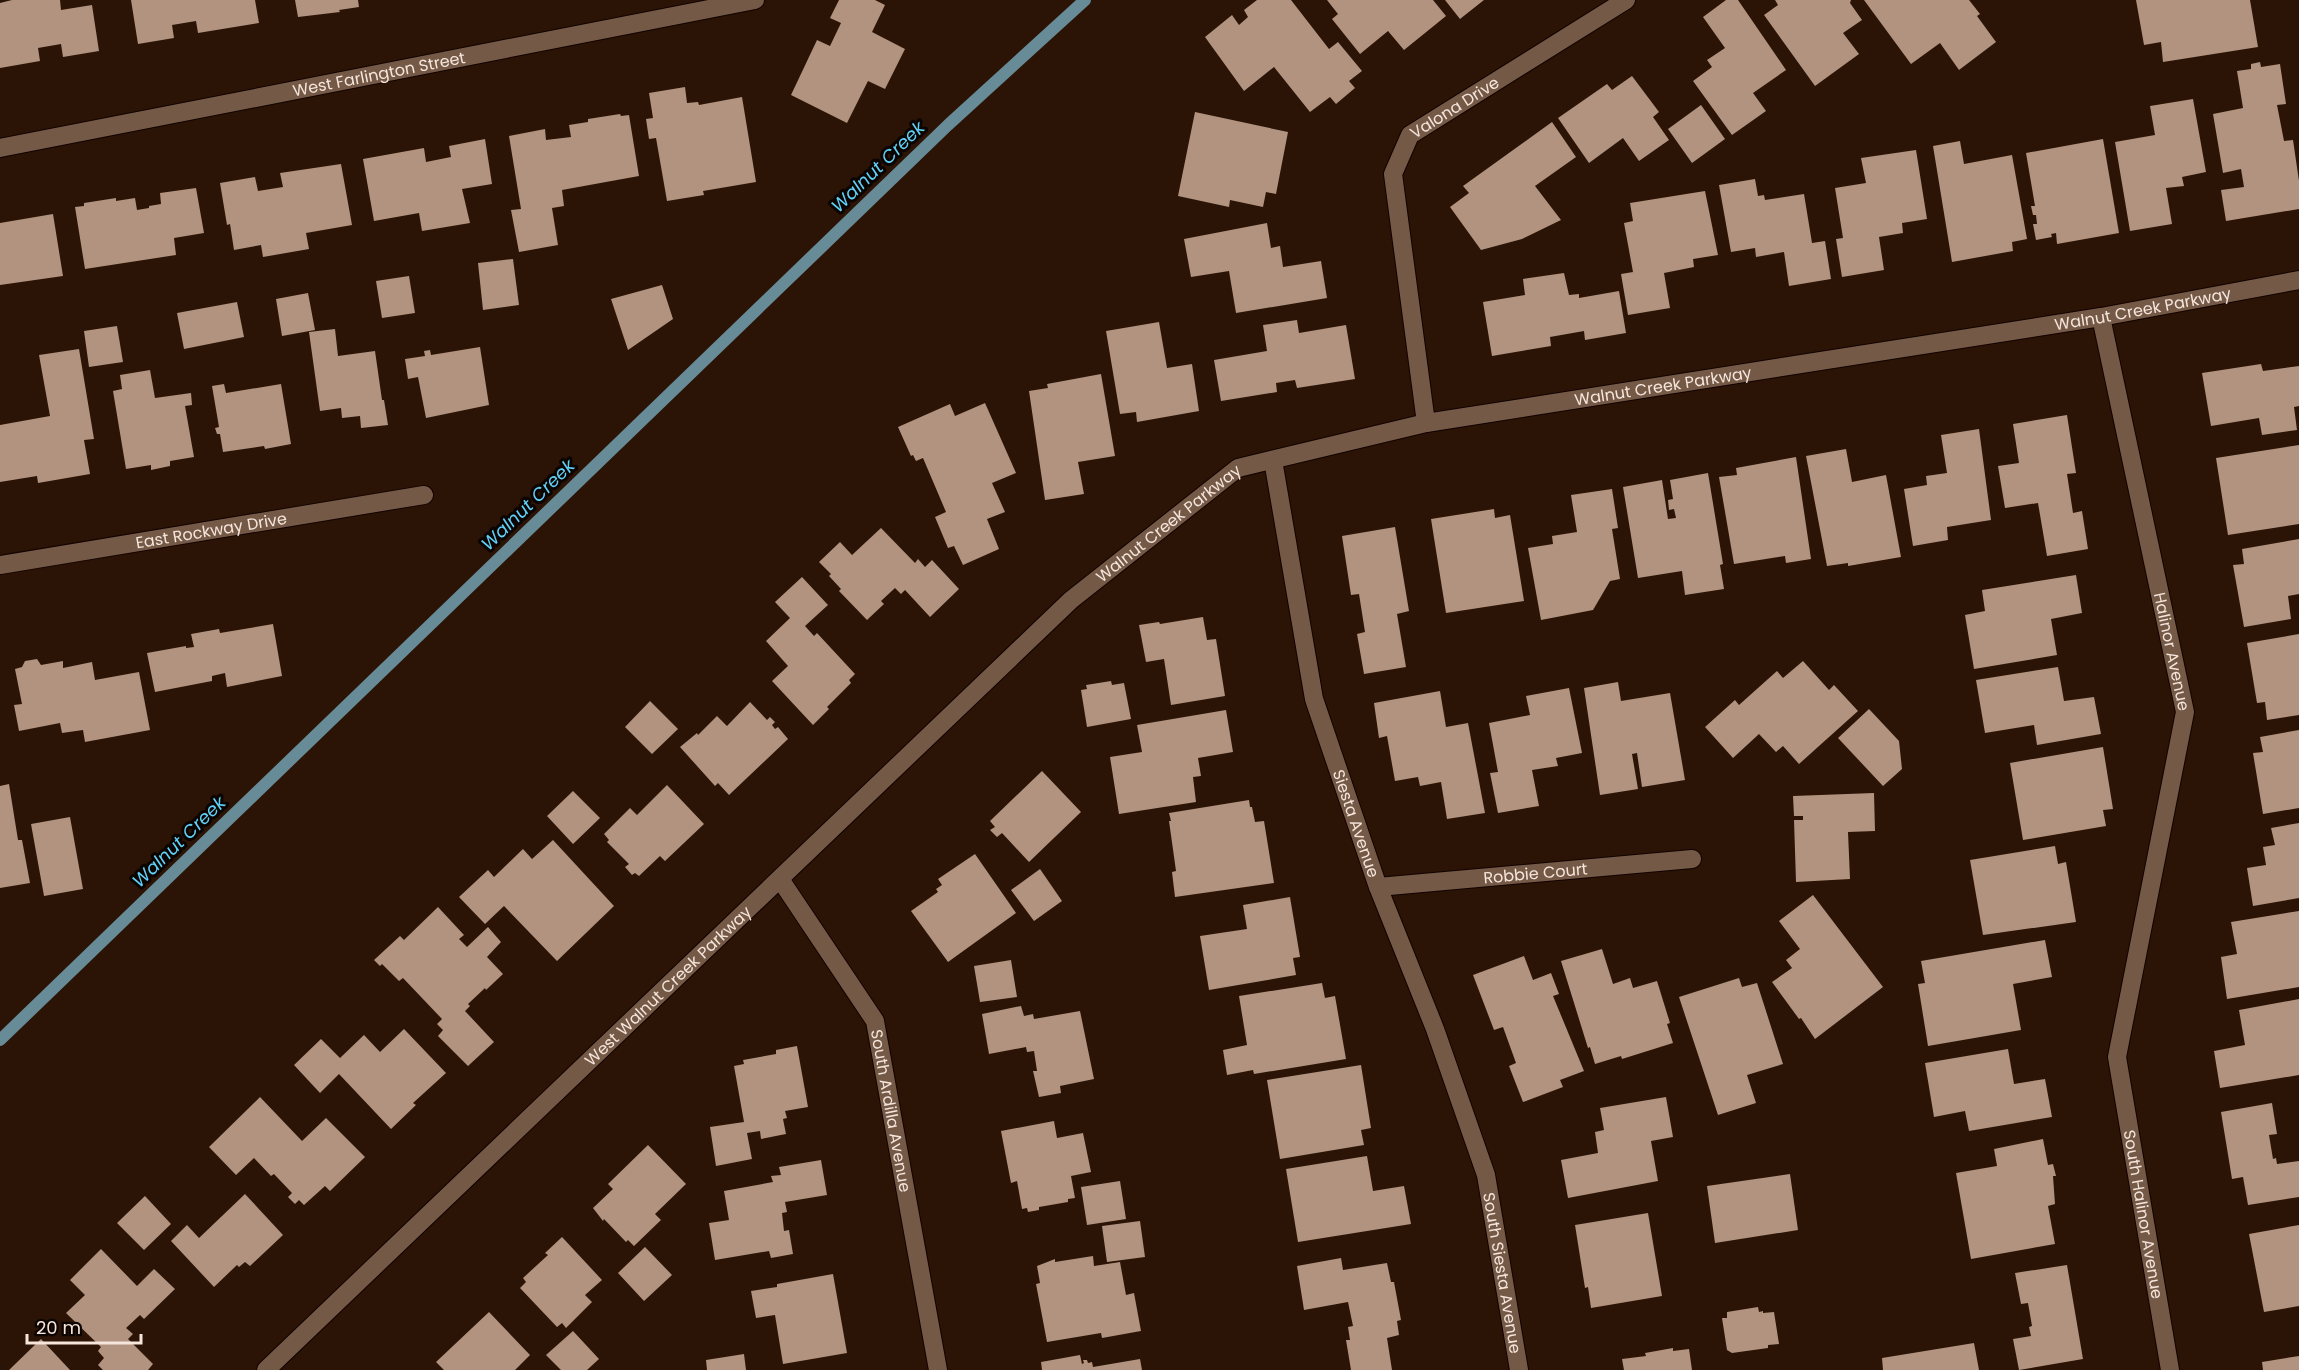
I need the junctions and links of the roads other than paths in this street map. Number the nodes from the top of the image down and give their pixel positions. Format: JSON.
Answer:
{"nodes":[{"id":1,"x":755,"y":0,"type":"edge"},
{"id":2,"x":1626,"y":0,"type":"edge"},
{"id":3,"x":0,"y":148,"type":"edge"},
{"id":4,"x":2299,"y":280,"type":"edge"},
{"id":5,"x":2101,"y":316,"type":"junction"},
{"id":6,"x":1426,"y":423,"type":"junction"},
{"id":7,"x":1273,"y":460,"type":"junction"},
{"id":8,"x":424,"y":495,"type":"dead end"},
{"id":9,"x":0,"y":565,"type":"edge"},
{"id":10,"x":1071,"y":600,"type":"joint"},
{"id":11,"x":1692,"y":859,"type":"dead end"},
{"id":12,"x":780,"y":879,"type":"junction"},
{"id":13,"x":1378,"y":886,"type":"junction"},
{"id":14,"x":2117,"y":1057,"type":"joint"},
{"id":15,"x":1486,"y":1175,"type":"joint"},
{"id":16,"x":277,"y":1367,"type":"edge"},
{"id":17,"x":938,"y":1370,"type":"edge"},
{"id":18,"x":1519,"y":1370,"type":"edge"},
{"id":19,"x":2170,"y":1370,"type":"edge"}],
"edges":[{"from":1,"to":3,"type":"street","name":"West Farlington Street"},
{"from":2,"to":6,"type":"street","name":"Valona Drive"},
{"from":4,"to":5,"type":"street","name":"Walnut Creek Parkway"},
{"from":5,"to":6,"type":"street","name":"Walnut Creek Parkway"},
{"from":5,"to":14,"type":"street","name":"Halinor Avenue"},
{"from":6,"to":7,"type":"street","name":"Walnut Creek Parkway"},
{"from":7,"to":10,"type":"street","name":"Walnut Creek Parkway"},
{"from":7,"to":13,"type":"street","name":"Siesta Avenue"},
{"from":8,"to":9,"type":"street","name":"East Rockway Drive"},
{"from":10,"to":12,"type":"street","name":"West Walnut Creek Parkway"},
{"from":11,"to":13,"type":"street","name":"Robbie Court"},
{"from":12,"to":16,"type":"street","name":"West Walnut Creek Parkway"},
{"from":12,"to":17,"type":"street","name":"South Ardilla Avenue"},
{"from":13,"to":15,"type":"street","name":"Siesta Avenue"},
{"from":14,"to":19,"type":"street","name":"South Halinor Avenue"},
{"from":15,"to":18,"type":"street","name":"South Siesta Avenue"}]}
